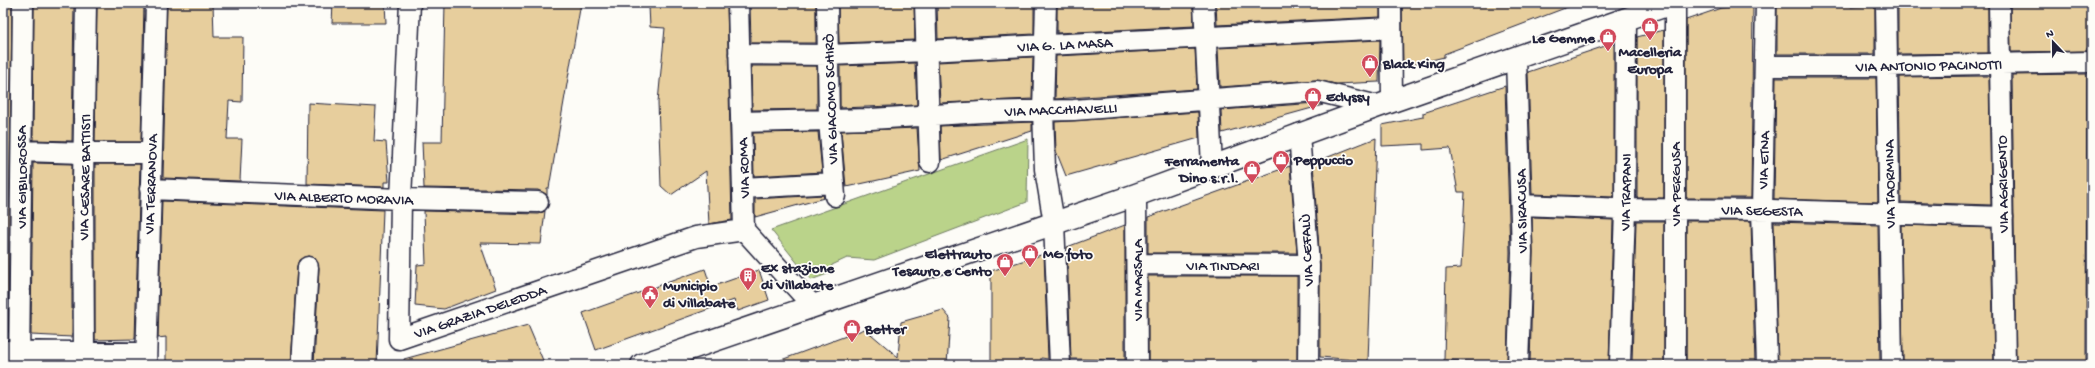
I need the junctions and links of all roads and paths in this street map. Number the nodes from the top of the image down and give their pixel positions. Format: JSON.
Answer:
{"nodes":[{"id":1,"x":23,"y":3,"type":"edge"},
{"id":2,"x":86,"y":3,"type":"edge"},
{"id":3,"x":156,"y":3,"type":"edge"},
{"id":4,"x":410,"y":3,"type":"edge"},
{"id":5,"x":738,"y":3,"type":"edge"},
{"id":6,"x":827,"y":3,"type":"edge"},
{"id":7,"x":925,"y":3,"type":"edge"},
{"id":8,"x":1046,"y":3,"type":"edge"},
{"id":9,"x":1204,"y":3,"type":"edge"},
{"id":10,"x":1391,"y":3,"type":"edge"},
{"id":11,"x":1673,"y":3,"type":"edge"},
{"id":12,"x":1766,"y":3,"type":"edge"},
{"id":13,"x":1886,"y":3,"type":"edge"},
{"id":14,"x":1999,"y":3,"type":"edge"},
{"id":15,"x":1626,"y":19,"type":"junction"},
{"id":16,"x":1391,"y":28,"type":"junction"},
{"id":17,"x":1206,"y":37,"type":"junction"},
{"id":18,"x":1045,"y":44,"type":"junction"},
{"id":19,"x":926,"y":51,"type":"junction"},
{"id":20,"x":739,"y":54,"type":"junction"},
{"id":21,"x":828,"y":55,"type":"junction"},
{"id":22,"x":1516,"y":58,"type":"junction"},
{"id":23,"x":2092,"y":62,"type":"edge"},
{"id":24,"x":2000,"y":63,"type":"junction"},
{"id":25,"x":1766,"y":66,"type":"junction"},
{"id":26,"x":1887,"y":66,"type":"junction"},
{"id":27,"x":1209,"y":100,"type":"junction"},
{"id":28,"x":1385,"y":104,"type":"junction"},
{"id":29,"x":1043,"y":110,"type":"junction"},
{"id":30,"x":927,"y":115,"type":"junction"},
{"id":31,"x":830,"y":120,"type":"junction"},
{"id":32,"x":741,"y":122,"type":"junction"},
{"id":33,"x":1299,"y":134,"type":"junction"},
{"id":34,"x":22,"y":151,"type":"junction"},
{"id":35,"x":151,"y":153,"type":"junction"},
{"id":36,"x":84,"y":154,"type":"junction"},
{"id":37,"x":930,"y":162,"type":"dead end"},
{"id":38,"x":1212,"y":167,"type":"junction"},
{"id":39,"x":743,"y":188,"type":"junction"},
{"id":40,"x":150,"y":189,"type":"junction"},
{"id":41,"x":1136,"y":195,"type":"junction"},
{"id":42,"x":401,"y":199,"type":"junction"},
{"id":43,"x":538,"y":202,"type":"dead end"},
{"id":44,"x":1521,"y":205,"type":"junction"},
{"id":45,"x":1674,"y":208,"type":"junction"},
{"id":46,"x":1625,"y":209,"type":"junction"},
{"id":47,"x":1762,"y":210,"type":"junction"},
{"id":48,"x":1890,"y":213,"type":"junction"},
{"id":49,"x":2002,"y":217,"type":"junction"},
{"id":50,"x":1054,"y":223,"type":"junction"},
{"id":51,"x":744,"y":230,"type":"junction"},
{"id":52,"x":1137,"y":264,"type":"junction"},
{"id":53,"x":1309,"y":265,"type":"junction"},
{"id":54,"x":308,"y":267,"type":"dead end"},
{"id":55,"x":813,"y":306,"type":"junction"},
{"id":56,"x":84,"y":352,"type":"junction"},
{"id":57,"x":10,"y":359,"type":"edge"},
{"id":58,"x":146,"y":359,"type":"edge"},
{"id":59,"x":302,"y":365,"type":"edge"},
{"id":60,"x":642,"y":365,"type":"edge"},
{"id":61,"x":1060,"y":365,"type":"edge"},
{"id":62,"x":1137,"y":365,"type":"edge"},
{"id":63,"x":1308,"y":365,"type":"edge"},
{"id":64,"x":1518,"y":365,"type":"edge"},
{"id":65,"x":1620,"y":365,"type":"edge"},
{"id":66,"x":1675,"y":365,"type":"edge"},
{"id":67,"x":1767,"y":365,"type":"edge"},
{"id":68,"x":1892,"y":365,"type":"edge"},
{"id":69,"x":2005,"y":365,"type":"edge"}],
"edges":[{"from":1,"to":34,"type":"street","name":"VIA GIBILOROSSA"},
{"from":2,"to":36,"type":"street","name":"VIA CESARE BATTISTI"},
{"from":3,"to":35,"type":"street","name":"VIA TERRANOVA"},
{"from":4,"to":42,"type":"street","name":"VIA GRAZIA DELEDDA"},
{"from":5,"to":20,"type":"street","name":"VIA ROMA"},
{"from":6,"to":21,"type":"street","name":"VIA GIACOMO SCHIRÒ"},
{"from":7,"to":19,"type":"street"},
{"from":8,"to":18,"type":"street"},
{"from":9,"to":17,"type":"street"},
{"from":10,"to":16,"type":"street"},
{"from":11,"to":15,"type":"main road"},
{"from":11,"to":45,"type":"street","name":"VIA PERGUSA"},
{"from":12,"to":25,"type":"street","name":"VIA ETNA"},
{"from":13,"to":26,"type":"street","name":"VIA TAORMINA"},
{"from":14,"to":24,"type":"street","name":"VIA AGRIGENTO"},
{"from":15,"to":22,"type":"main road"},
{"from":15,"to":46,"type":"street","name":"VIA TRAPANI"},
{"from":16,"to":17,"type":"street","name":"VIA G. LA MASA"},
{"from":16,"to":28,"type":"street"},
{"from":17,"to":18,"type":"street","name":"VIA G. LA MASA"},
{"from":17,"to":27,"type":"street"},
{"from":18,"to":19,"type":"street","name":"VIA G. LA MASA"},
{"from":18,"to":29,"type":"street"},
{"from":19,"to":21,"type":"street","name":"VIA G. LA MASA"},
{"from":19,"to":30,"type":"street"},
{"from":20,"to":21,"type":"street","name":"VIA G. LA MASA"},
{"from":20,"to":32,"type":"street","name":"VIA ROMA"},
{"from":21,"to":31,"type":"street","name":"VIA GIACOMO SCHIRÒ"},
{"from":22,"to":28,"type":"main road"},
{"from":22,"to":44,"type":"street","name":"VIA SIRACUSA"},
{"from":23,"to":24,"type":"street","name":"VIA ANTONIO PACINOTTI"},
{"from":24,"to":26,"type":"street","name":"VIA ANTONIO PACINOTTI"},
{"from":24,"to":49,"type":"street","name":"VIA AGRIGENTO"},
{"from":25,"to":26,"type":"street","name":"VIA ANTONIO PACINOTTI"},
{"from":25,"to":47,"type":"street","name":"VIA ETNA"},
{"from":26,"to":48,"type":"street","name":"VIA TAORMINA"},
{"from":27,"to":28,"type":"street","name":"VIA MACCHIAVELLI"},
{"from":27,"to":29,"type":"street","name":"VIA MACCHIAVELLI"},
{"from":27,"to":38,"type":"street"},
{"from":28,"to":33,"type":"main road"},
{"from":29,"to":30,"type":"street","name":"VIA MACCHIAVELLI"},
{"from":29,"to":50,"type":"street"},
{"from":30,"to":31,"type":"street","name":"VIA MACCHIAVELLI"},
{"from":30,"to":37,"type":"street"},
{"from":31,"to":32,"type":"street","name":"VIA MACCHIAVELLI"},
{"from":31,"to":39,"type":"street","name":"VIA GIACOMO SCHIRÒ"},
{"from":32,"to":39,"type":"street","name":"VIA ROMA"},
{"from":33,"to":38,"type":"main road"},
{"from":33,"to":53,"type":"street","name":"VIA CEFALÙ"},
{"from":34,"to":36,"type":"street"},
{"from":34,"to":57,"type":"street","name":"VIA GIBILOROSSA"},
{"from":35,"to":36,"type":"street"},
{"from":35,"to":40,"type":"street","name":"VIA TERRANOVA"},
{"from":36,"to":56,"type":"street","name":"VIA CESARE BATTISTI"},
{"from":38,"to":41,"type":"main road"},
{"from":39,"to":51,"type":"street","name":"VIA ROMA"},
{"from":40,"to":42,"type":"street","name":"VIA ALBERTO MORAVIA"},
{"from":40,"to":58,"type":"street","name":"VIA TERRANOVA"},
{"from":41,"to":50,"type":"main road"},
{"from":41,"to":52,"type":"street","name":"VIA MARSALA"},
{"from":42,"to":43,"type":"street","name":"VIA ALBERTO MORAVIA"},
{"from":42,"to":51,"type":"street","name":"VIA GRAZIA DELEDDA"},
{"from":44,"to":46,"type":"street","name":"VIA SEGESTA"},
{"from":44,"to":64,"type":"street","name":"VIA SIRACUSA"},
{"from":45,"to":46,"type":"street","name":"VIA SEGESTA"},
{"from":45,"to":47,"type":"street","name":"VIA SEGESTA"},
{"from":45,"to":66,"type":"street","name":"VIA PERGUSA"},
{"from":46,"to":65,"type":"street","name":"VIA TRAPANI"},
{"from":47,"to":48,"type":"street","name":"VIA SEGESTA"},
{"from":47,"to":67,"type":"street","name":"VIA ETNA"},
{"from":48,"to":49,"type":"street","name":"VIA SEGESTA"},
{"from":48,"to":68,"type":"street","name":"VIA TAORMINA"},
{"from":49,"to":69,"type":"street","name":"VIA AGRIGENTO"},
{"from":50,"to":55,"type":"main road"},
{"from":50,"to":61,"type":"street"},
{"from":51,"to":55,"type":"street"},
{"from":52,"to":53,"type":"street","name":"VIA TINDARI"},
{"from":52,"to":62,"type":"street","name":"VIA MARSALA"},
{"from":53,"to":63,"type":"street","name":"VIA CEFALÙ"},
{"from":54,"to":59,"type":"street"},
{"from":55,"to":60,"type":"main road"},
{"from":56,"to":57,"type":"street"},
{"from":56,"to":58,"type":"street"}]}
